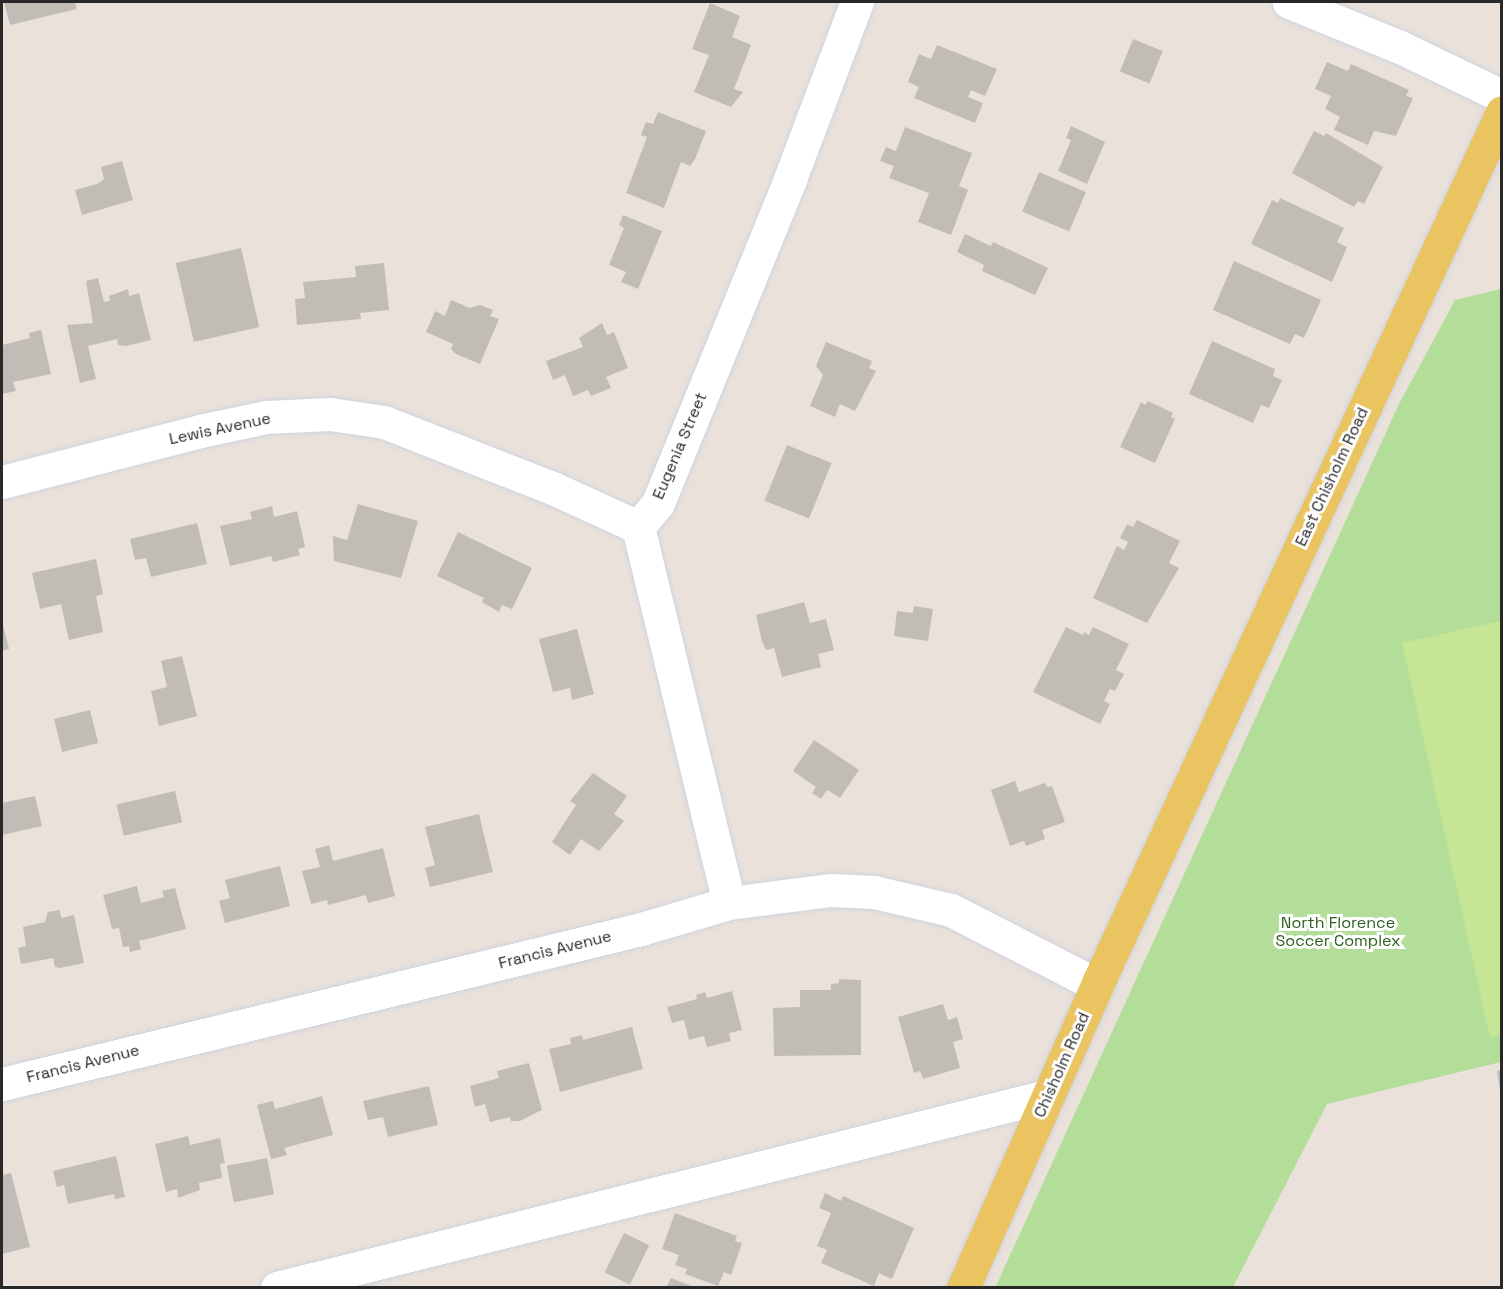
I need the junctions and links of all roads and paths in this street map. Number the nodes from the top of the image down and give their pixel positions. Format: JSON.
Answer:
{"nodes":[{"id":1,"x":857,"y":2,"type":"edge"},
{"id":2,"x":1289,"y":2,"type":"edge"},
{"id":3,"x":1502,"y":96,"type":"edge"},
{"id":4,"x":1502,"y":112,"type":"edge"},
{"id":5,"x":2,"y":482,"type":"edge"},
{"id":6,"x":638,"y":527,"type":"junction"},
{"id":7,"x":1164,"y":844,"type":"joint"},
{"id":8,"x":729,"y":903,"type":"junction"},
{"id":9,"x":1097,"y":985,"type":"junction"},
{"id":10,"x":2,"y":1084,"type":"edge"},
{"id":11,"x":1047,"y":1096,"type":"junction"},
{"id":12,"x":277,"y":1287,"type":"edge"},
{"id":13,"x":963,"y":1287,"type":"edge"}],
"edges":[{"from":1,"to":6,"type":"street","name":"Eugenia Street"},
{"from":2,"to":3,"type":"street"},
{"from":4,"to":7,"type":"main road","name":"East Chisholm Road"},
{"from":5,"to":6,"type":"street","name":"Lewis Avenue"},
{"from":6,"to":8,"type":"street"},
{"from":7,"to":9,"type":"main road","name":"Chisholm Road"},
{"from":8,"to":9,"type":"street","name":"Francis Avenue"},
{"from":8,"to":10,"type":"street","name":"Francis Avenue"},
{"from":9,"to":11,"type":"main road","name":"Chisholm Road"},
{"from":11,"to":12,"type":"street"},
{"from":11,"to":13,"type":"main road","name":"Chisholm Road"}]}
